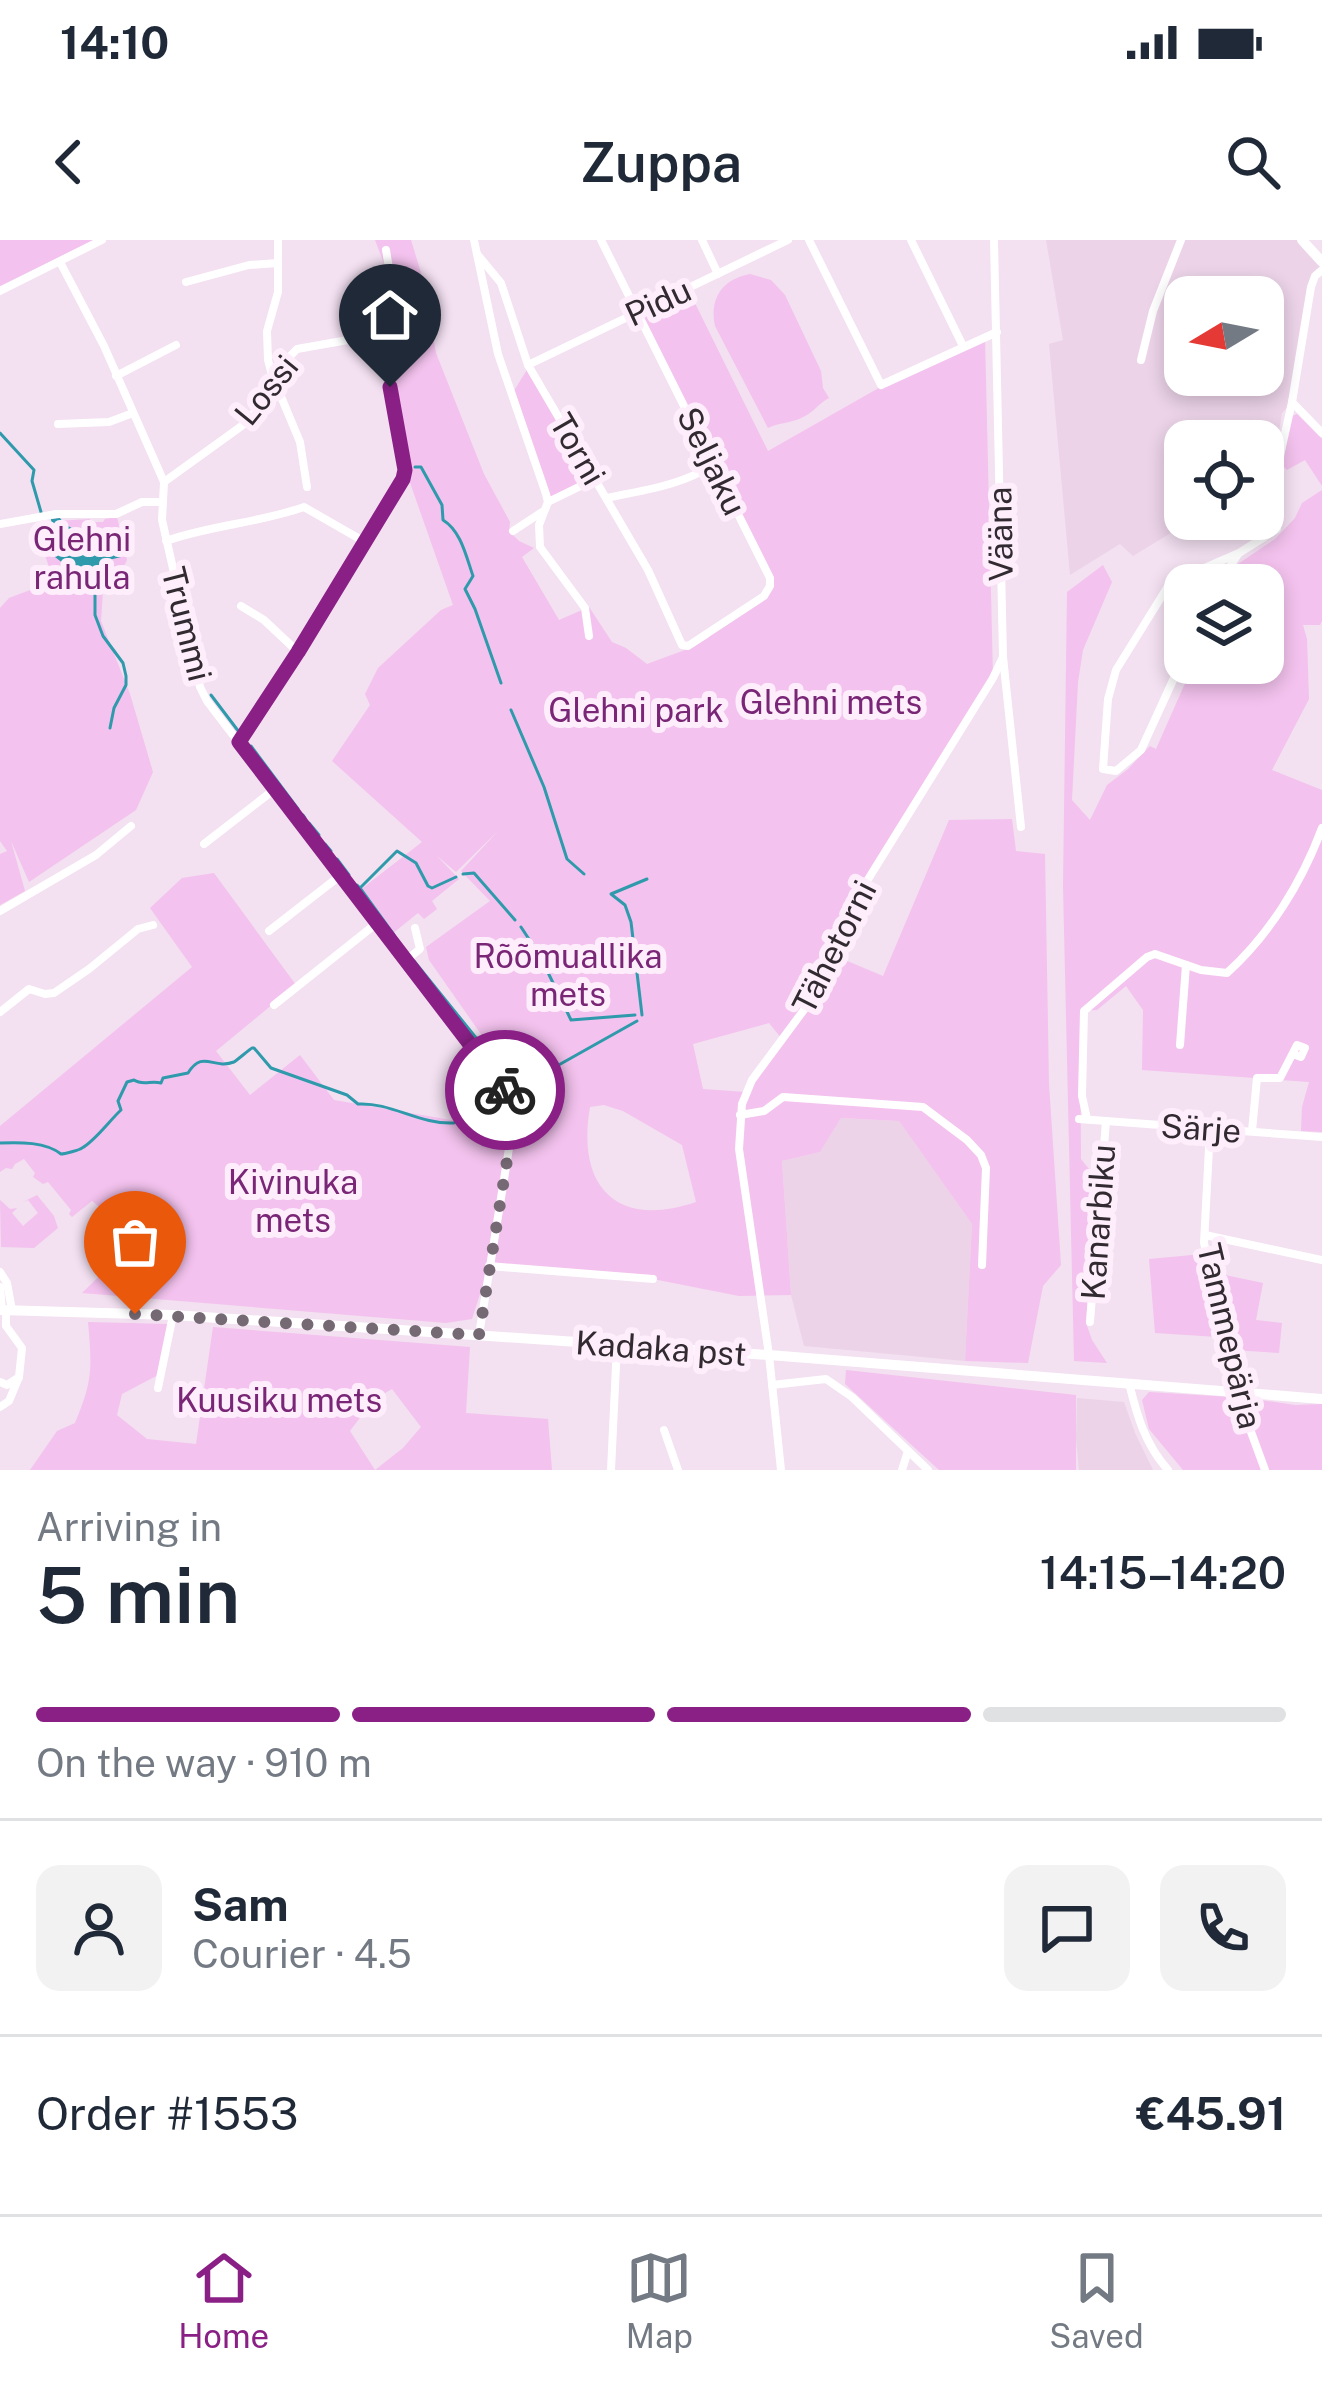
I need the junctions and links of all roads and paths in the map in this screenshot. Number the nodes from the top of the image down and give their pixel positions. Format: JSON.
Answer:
{"nodes":[{"id":1,"x":102,"y":240,"type":"edge"},
{"id":2,"x":278,"y":240,"type":"edge"},
{"id":3,"x":474,"y":240,"type":"edge"},
{"id":4,"x":602,"y":240,"type":"edge"},
{"id":5,"x":702,"y":240,"type":"edge"},
{"id":6,"x":788,"y":240,"type":"edge"},
{"id":7,"x":809,"y":240,"type":"edge"},
{"id":8,"x":911,"y":240,"type":"edge"},
{"id":9,"x":994,"y":240,"type":"edge"},
{"id":10,"x":1181,"y":240,"type":"edge"},
{"id":11,"x":1302,"y":240,"type":"edge"},
{"id":12,"x":386,"y":250,"type":"dead end"},
{"id":13,"x":477,"y":254,"type":"junction"},
{"id":14,"x":60,"y":262,"type":"junction"},
{"id":15,"x":278,"y":263,"type":"junction"},
{"id":16,"x":1322,"y":266,"type":"edge"},
{"id":17,"x":718,"y":274,"type":"junction"},
{"id":18,"x":186,"y":282,"type":"dead end"},
{"id":19,"x":0,"y":292,"type":"edge"},
{"id":20,"x":637,"y":312,"type":"junction"},
{"id":21,"x":998,"y":332,"type":"junction"},
{"id":22,"x":384,"y":335,"type":"junction"},
{"id":23,"x":176,"y":345,"type":"dead end"},
{"id":24,"x":963,"y":347,"type":"junction"},
{"id":25,"x":1141,"y":360,"type":"dead end"},
{"id":26,"x":528,"y":364,"type":"junction"},
{"id":27,"x":272,"y":375,"type":"junction"},
{"id":28,"x":116,"y":376,"type":"junction"},
{"id":29,"x":1292,"y":402,"type":"junction"},
{"id":30,"x":133,"y":413,"type":"junction"},
{"id":31,"x":58,"y":424,"type":"dead end"},
{"id":32,"x":1322,"y":433,"type":"edge"},
{"id":33,"x":712,"y":465,"type":"junction"},
{"id":34,"x":595,"y":479,"type":"junction"},
{"id":35,"x":164,"y":482,"type":"junction"},
{"id":36,"x":307,"y":487,"type":"dead end"},
{"id":37,"x":607,"y":498,"type":"junction"},
{"id":38,"x":164,"y":502,"type":"junction"},
{"id":39,"x":546,"y":507,"type":"junction"},
{"id":40,"x":0,"y":524,"type":"edge"},
{"id":41,"x":513,"y":531,"type":"dead end"},
{"id":42,"x":166,"y":541,"type":"junction"},
{"id":43,"x":365,"y":542,"type":"junction"},
{"id":44,"x":1239,"y":553,"type":"junction"},
{"id":45,"x":1214,"y":564,"type":"edge"},
{"id":46,"x":1232,"y":564,"type":"edge"},
{"id":47,"x":1164,"y":593,"type":"edge"},
{"id":48,"x":241,"y":606,"type":"dead end"},
{"id":49,"x":589,"y":636,"type":"dead end"},
{"id":50,"x":682,"y":645,"type":"joint"},
{"id":51,"x":298,"y":652,"type":"junction"},
{"id":52,"x":1003,"y":657,"type":"junction"},
{"id":53,"x":1171,"y":684,"type":"edge"},
{"id":54,"x":239,"y":742,"type":"junction"},
{"id":55,"x":275,"y":789,"type":"junction"},
{"id":56,"x":131,"y":826,"type":"dead end"},
{"id":57,"x":1021,"y":827,"type":"dead end"},
{"id":58,"x":1322,"y":828,"type":"edge"},
{"id":59,"x":204,"y":844,"type":"dead end"},
{"id":60,"x":341,"y":875,"type":"junction"},
{"id":61,"x":0,"y":911,"type":"edge"},
{"id":62,"x":377,"y":923,"type":"junction"},
{"id":63,"x":153,"y":925,"type":"dead end"},
{"id":64,"x":415,"y":928,"type":"dead end"},
{"id":65,"x":269,"y":931,"type":"dead end"},
{"id":66,"x":405,"y":961,"type":"junction"},
{"id":67,"x":1186,"y":965,"type":"junction"},
{"id":68,"x":274,"y":1006,"type":"dead end"},
{"id":69,"x":0,"y":1012,"type":"edge"},
{"id":70,"x":1180,"y":1045,"type":"dead end"},
{"id":71,"x":1293,"y":1054,"type":"dead end"},
{"id":72,"x":740,"y":1115,"type":"junction"},
{"id":73,"x":1106,"y":1121,"type":"junction"},
{"id":74,"x":1210,"y":1129,"type":"junction"},
{"id":75,"x":1252,"y":1131,"type":"junction"},
{"id":76,"x":1322,"y":1137,"type":"edge"},
{"id":77,"x":1204,"y":1235,"type":"junction"},
{"id":78,"x":1322,"y":1260,"type":"edge"},
{"id":79,"x":489,"y":1265,"type":"junction"},
{"id":80,"x":982,"y":1265,"type":"dead end"},
{"id":81,"x":0,"y":1272,"type":"edge"},
{"id":82,"x":653,"y":1279,"type":"dead end"},
{"id":83,"x":0,"y":1288,"type":"edge"},
{"id":84,"x":5,"y":1310,"type":"edge"},
{"id":85,"x":173,"y":1315,"type":"junction"},
{"id":86,"x":1090,"y":1322,"type":"dead end"},
{"id":87,"x":479,"y":1335,"type":"junction"},
{"id":88,"x":617,"y":1345,"type":"junction"},
{"id":89,"x":769,"y":1355,"type":"junction"},
{"id":90,"x":19,"y":1377,"type":"junction"},
{"id":91,"x":1130,"y":1383,"type":"junction"},
{"id":92,"x":4,"y":1384,"type":"edge"},
{"id":93,"x":772,"y":1384,"type":"junction"},
{"id":94,"x":158,"y":1388,"type":"dead end"},
{"id":95,"x":1236,"y":1391,"type":"junction"},
{"id":96,"x":1322,"y":1399,"type":"edge"},
{"id":97,"x":5,"y":1404,"type":"edge"},
{"id":98,"x":664,"y":1430,"type":"dead end"},
{"id":99,"x":908,"y":1451,"type":"junction"},
{"id":100,"x":610,"y":1470,"type":"edge"},
{"id":101,"x":678,"y":1470,"type":"edge"},
{"id":102,"x":781,"y":1470,"type":"edge"},
{"id":103,"x":902,"y":1470,"type":"edge"},
{"id":104,"x":928,"y":1470,"type":"edge"},
{"id":105,"x":1168,"y":1470,"type":"edge"},
{"id":106,"x":1265,"y":1470,"type":"edge"}],
"edges":[{"from":1,"to":14,"type":"street"},
{"from":2,"to":15,"type":"street"},
{"from":3,"to":13,"type":"street"},
{"from":4,"to":20,"type":"street","name":"Seljaku"},
{"from":5,"to":17,"type":"street"},
{"from":6,"to":17,"type":"street","name":"Pidu"},
{"from":7,"to":24,"type":"street"},
{"from":8,"to":24,"type":"street"},
{"from":9,"to":21,"type":"street","name":"Vääna"},
{"from":10,"to":25,"type":"street"},
{"from":11,"to":16,"type":"main road"},
{"from":12,"to":22,"type":"street"},
{"from":13,"to":26,"type":"street","name":"Torni"},
{"from":13,"to":39,"type":"street"},
{"from":14,"to":19,"type":"street"},
{"from":14,"to":28,"type":"street","name":"Trummi"},
{"from":15,"to":18,"type":"street"},
{"from":15,"to":27,"type":"street"},
{"from":16,"to":29,"type":"street"},
{"from":17,"to":20,"type":"street","name":"Pidu"},
{"from":20,"to":26,"type":"street","name":"Pidu"},
{"from":20,"to":33,"type":"street","name":"Seljaku"},
{"from":21,"to":24,"type":"street"},
{"from":21,"to":52,"type":"street","name":"Vääna"},
{"from":22,"to":27,"type":"street","name":"Lossi"},
{"from":22,"to":43,"type":"street"},
{"from":23,"to":28,"type":"street"},
{"from":26,"to":34,"type":"street","name":"Torni"},
{"from":27,"to":35,"type":"street","name":"Lossi"},
{"from":27,"to":36,"type":"street"},
{"from":28,"to":30,"type":"street","name":"Trummi"},
{"from":29,"to":32,"type":"street"},
{"from":29,"to":44,"type":"street"},
{"from":30,"to":31,"type":"street"},
{"from":30,"to":35,"type":"street","name":"Trummi"},
{"from":33,"to":37,"type":"street"},
{"from":33,"to":50,"type":"street","name":"Seljaku"},
{"from":34,"to":37,"type":"street","name":"Torni"},
{"from":34,"to":39,"type":"street"},
{"from":35,"to":38,"type":"street","name":"Trummi"},
{"from":37,"to":50,"type":"street","name":"Torni"},
{"from":38,"to":40,"type":"street"},
{"from":38,"to":42,"type":"street","name":"Trummi"},
{"from":39,"to":41,"type":"street"},
{"from":39,"to":49,"type":"street"},
{"from":42,"to":43,"type":"street"},
{"from":42,"to":54,"type":"street","name":"Trummi"},
{"from":43,"to":51,"type":"street"},
{"from":44,"to":45,"type":"street"},
{"from":44,"to":46,"type":"street"},
{"from":47,"to":53,"type":"street"},
{"from":48,"to":51,"type":"street"},
{"from":51,"to":54,"type":"street"},
{"from":52,"to":57,"type":"street","name":"Vääna"},
{"from":52,"to":72,"type":"street","name":"Tähetorni"},
{"from":54,"to":55,"type":"street","name":"Trummi"},
{"from":55,"to":59,"type":"street"},
{"from":55,"to":60,"type":"street","name":"Trummi"},
{"from":56,"to":61,"type":"street"},
{"from":58,"to":67,"type":"street"},
{"from":60,"to":62,"type":"street","name":"Trummi"},
{"from":60,"to":65,"type":"street"},
{"from":62,"to":66,"type":"street","name":"Trummi"},
{"from":62,"to":68,"type":"street"},
{"from":63,"to":69,"type":"street"},
{"from":64,"to":66,"type":"street"},
{"from":66,"to":79,"type":"street","name":"Trummi"},
{"from":67,"to":70,"type":"street"},
{"from":67,"to":73,"type":"street","name":"Särje"},
{"from":71,"to":75,"type":"street"},
{"from":72,"to":80,"type":"street"},
{"from":72,"to":89,"type":"street","name":"Tähetorni"},
{"from":73,"to":74,"type":"street","name":"Särje"},
{"from":73,"to":86,"type":"street","name":"Kanarbiku"},
{"from":74,"to":75,"type":"street","name":"Särje"},
{"from":74,"to":77,"type":"street","name":"Tammepärja"},
{"from":75,"to":76,"type":"street","name":"Särje"},
{"from":77,"to":78,"type":"street"},
{"from":77,"to":95,"type":"street","name":"Tammepärja"},
{"from":79,"to":82,"type":"street"},
{"from":79,"to":87,"type":"street","name":"Trummi"},
{"from":81,"to":84,"type":"street"},
{"from":83,"to":84,"type":"street"},
{"from":84,"to":85,"type":"main road","name":"Kadaka pst"},
{"from":84,"to":90,"type":"street"},
{"from":85,"to":87,"type":"main road","name":"Kadaka pst"},
{"from":85,"to":94,"type":"street"},
{"from":87,"to":88,"type":"main road","name":"Kadaka pst"},
{"from":88,"to":89,"type":"main road","name":"Kadaka pst"},
{"from":88,"to":100,"type":"street"},
{"from":89,"to":91,"type":"main road","name":"Kadaka pst"},
{"from":89,"to":93,"type":"street","name":"Tähetorni"},
{"from":90,"to":92,"type":"street"},
{"from":90,"to":97,"type":"street"},
{"from":91,"to":95,"type":"main road","name":"Kadaka pst"},
{"from":91,"to":105,"type":"street"},
{"from":92,"to":97,"type":"street"},
{"from":93,"to":99,"type":"street"},
{"from":93,"to":102,"type":"street","name":"Tähetorni"},
{"from":95,"to":96,"type":"main road","name":"Kadaka pst"},
{"from":95,"to":106,"type":"street","name":"Tammepärja"},
{"from":98,"to":101,"type":"street"},
{"from":99,"to":103,"type":"street"},
{"from":99,"to":104,"type":"street"}]}
